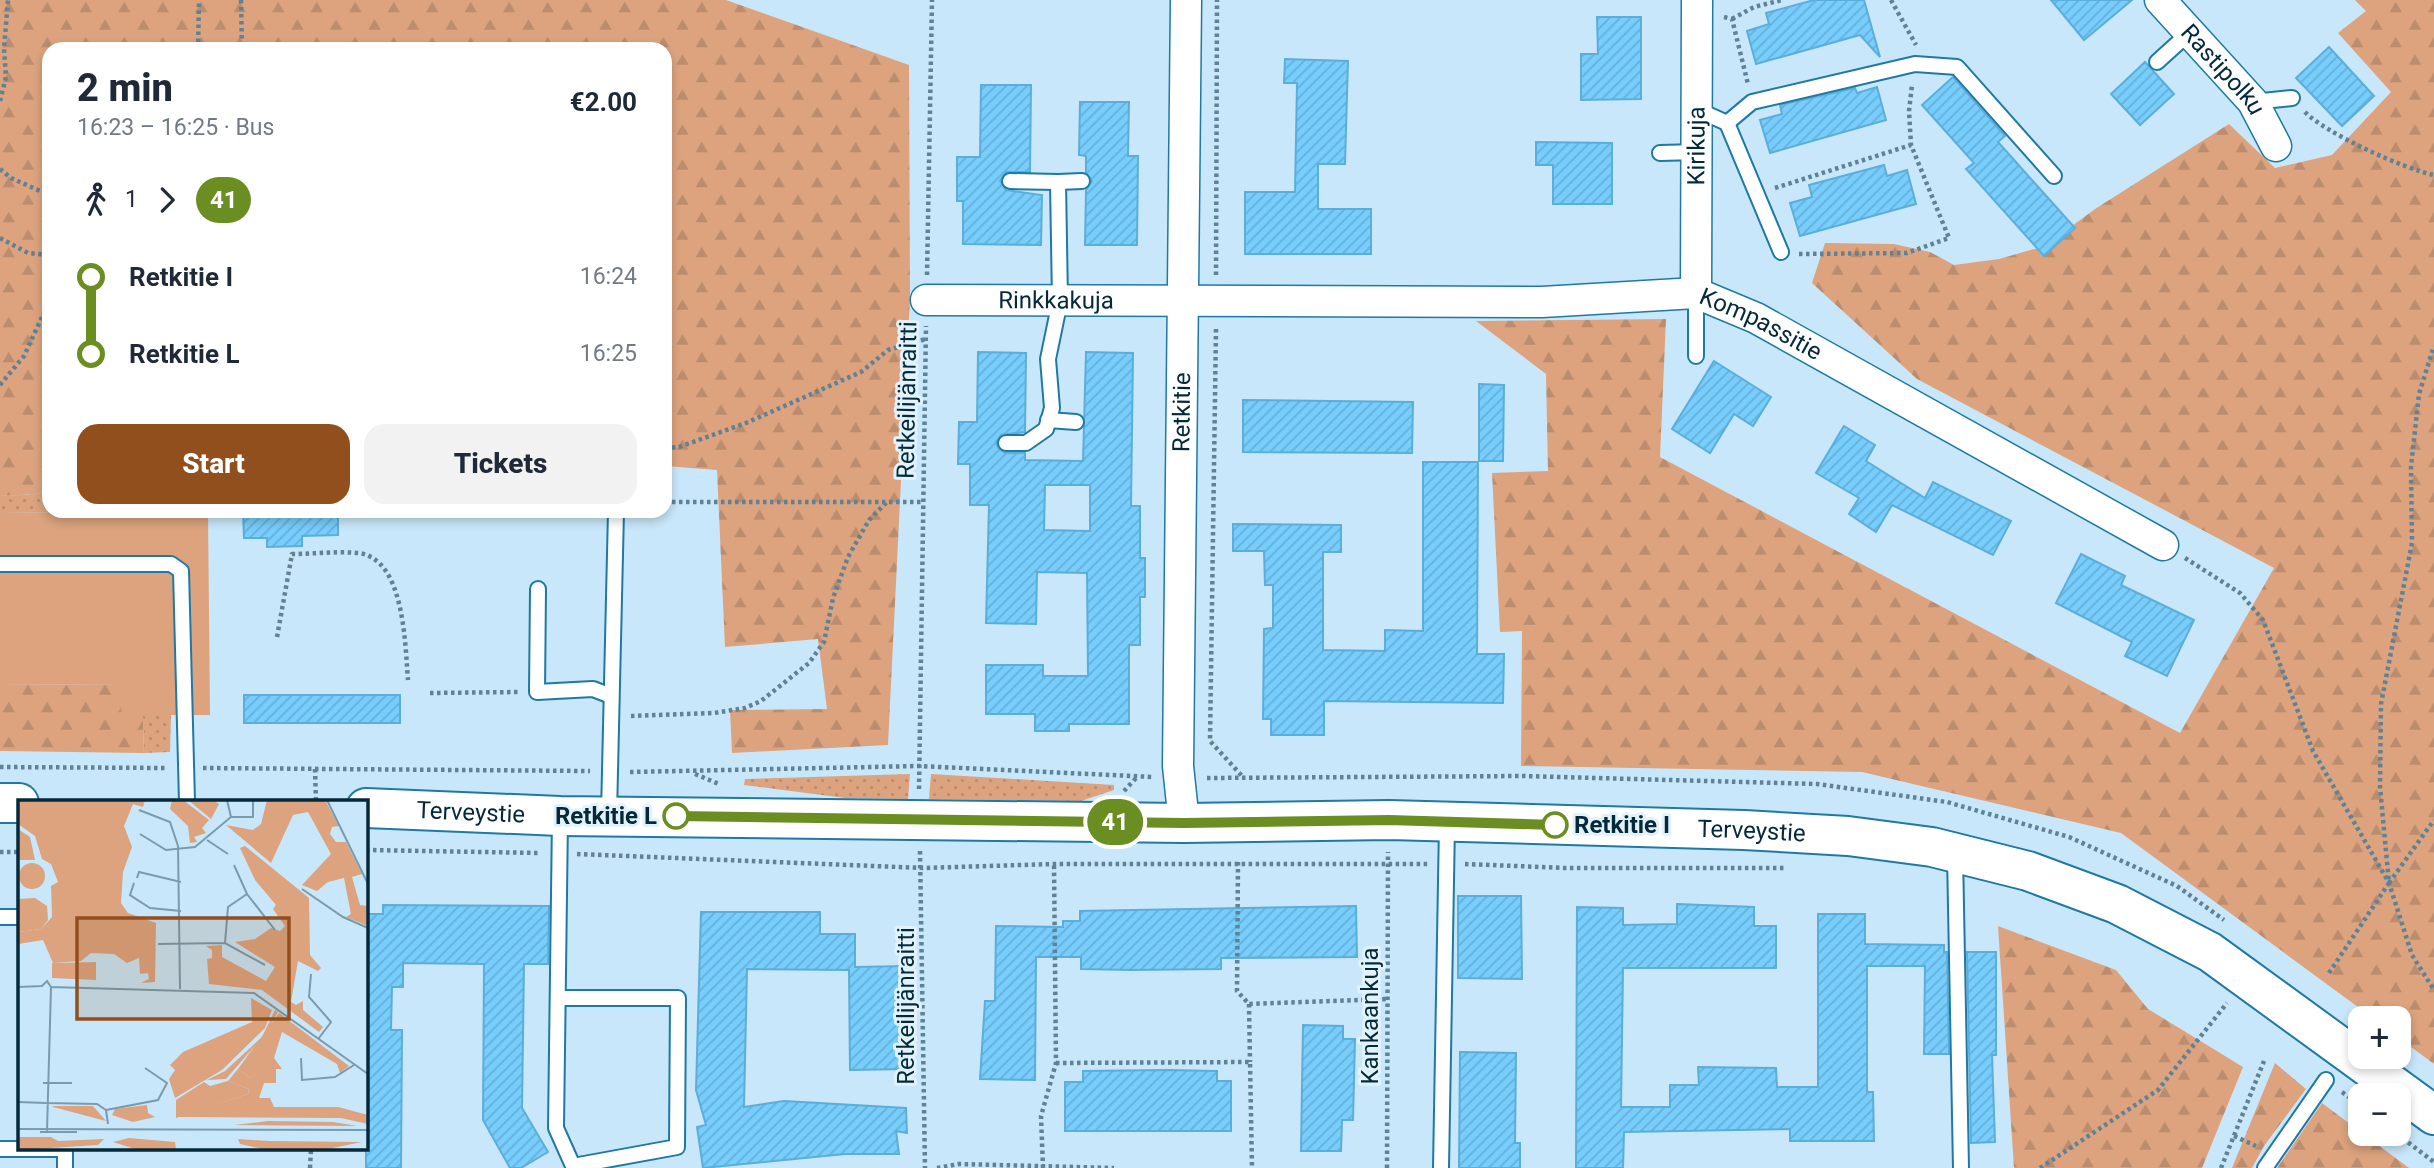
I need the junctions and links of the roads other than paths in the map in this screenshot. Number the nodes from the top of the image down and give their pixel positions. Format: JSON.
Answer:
{"nodes":[{"id":1,"x":1186,"y":0,"type":"edge"},
{"id":2,"x":2160,"y":0,"type":"edge"},
{"id":3,"x":1697,"y":6,"type":"edge"},
{"id":4,"x":2189,"y":33,"type":"junction"},
{"id":5,"x":2157,"y":62,"type":"dead end"},
{"id":6,"x":2292,"y":98,"type":"road end"},
{"id":7,"x":2253,"y":102,"type":"junction"},
{"id":8,"x":1698,"y":110,"type":"junction"},
{"id":9,"x":1727,"y":123,"type":"junction"},
{"id":10,"x":2276,"y":146,"type":"dead end"},
{"id":11,"x":1698,"y":152,"type":"junction"},
{"id":12,"x":1660,"y":153,"type":"dead end"},
{"id":13,"x":2054,"y":176,"type":"dead end"},
{"id":14,"x":1010,"y":181,"type":"dead end"},
{"id":15,"x":1082,"y":181,"type":"dead end"},
{"id":16,"x":1058,"y":183,"type":"junction"},
{"id":17,"x":1786,"y":253,"type":"road end"},
{"id":18,"x":1696,"y":293,"type":"junction"},
{"id":19,"x":926,"y":300,"type":"road end"},
{"id":20,"x":1184,"y":300,"type":"junction"},
{"id":21,"x":1060,"y":301,"type":"junction"},
{"id":22,"x":1696,"y":356,"type":"dead end"},
{"id":23,"x":1048,"y":420,"type":"junction"},
{"id":24,"x":1076,"y":422,"type":"dead end"},
{"id":25,"x":1006,"y":443,"type":"dead end"},
{"id":26,"x":616,"y":518,"type":"edge"},
{"id":27,"x":2163,"y":545,"type":"road end"},
{"id":28,"x":0,"y":564,"type":"edge"},
{"id":29,"x":538,"y":589,"type":"dead end"},
{"id":30,"x":611,"y":696,"type":"junction"},
{"id":31,"x":187,"y":800,"type":"edge"},
{"id":32,"x":0,"y":803,"type":"edge"},
{"id":33,"x":18,"y":803,"type":"edge"},
{"id":34,"x":368,"y":808,"type":"edge"},
{"id":35,"x":609,"y":815,"type":"junction"},
{"id":36,"x":560,"y":816,"type":"junction"},
{"id":37,"x":1447,"y":822,"type":"junction"},
{"id":38,"x":1184,"y":823,"type":"junction"},
{"id":39,"x":1955,"y":852,"type":"junction"},
{"id":40,"x":0,"y":916,"type":"edge"},
{"id":41,"x":18,"y":916,"type":"edge"},
{"id":42,"x":558,"y":998,"type":"junction"},
{"id":43,"x":2326,"y":1080,"type":"dead end"},
{"id":44,"x":2434,"y":1115,"type":"edge"},
{"id":45,"x":0,"y":1149,"type":"edge"},
{"id":46,"x":18,"y":1149,"type":"edge"},
{"id":47,"x":65,"y":1150,"type":"edge"},
{"id":48,"x":65,"y":1168,"type":"edge"},
{"id":49,"x":1441,"y":1168,"type":"edge"},
{"id":50,"x":1961,"y":1168,"type":"edge"},
{"id":51,"x":2265,"y":1168,"type":"edge"}],
"edges":[{"from":1,"to":20,"type":"street","name":"Retkitie"},
{"from":2,"to":4,"type":"street","name":"Rastipolku"},
{"from":3,"to":8,"type":"street","name":"Kirikuja"},
{"from":4,"to":5,"type":"lane"},
{"from":4,"to":7,"type":"street","name":"Rastipolku"},
{"from":6,"to":7,"type":"lane"},
{"from":7,"to":10,"type":"street","name":"Rastipolku"},
{"from":8,"to":9,"type":"lane"},
{"from":8,"to":11,"type":"street","name":"Kirikuja"},
{"from":9,"to":13,"type":"lane"},
{"from":9,"to":17,"type":"lane"},
{"from":11,"to":12,"type":"lane"},
{"from":11,"to":18,"type":"street","name":"Kirikuja"},
{"from":14,"to":16,"type":"lane"},
{"from":15,"to":16,"type":"lane"},
{"from":16,"to":21,"type":"lane"},
{"from":18,"to":20,"type":"street","name":"Kompassitie"},
{"from":18,"to":22,"type":"lane"},
{"from":18,"to":27,"type":"street","name":"Kompassitie"},
{"from":19,"to":21,"type":"street","name":"Rinkkakuja"},
{"from":20,"to":21,"type":"street","name":"Rinkkakuja"},
{"from":20,"to":38,"type":"street","name":"Retkitie"},
{"from":21,"to":23,"type":"lane"},
{"from":23,"to":24,"type":"lane"},
{"from":23,"to":25,"type":"lane"},
{"from":26,"to":30,"type":"lane"},
{"from":28,"to":31,"type":"lane"},
{"from":29,"to":30,"type":"lane"},
{"from":30,"to":35,"type":"lane"},
{"from":32,"to":33,"type":"main road"},
{"from":34,"to":36,"type":"main road","name":"Terveystie"},
{"from":35,"to":36,"type":"main road","name":"Terveystie"},
{"from":35,"to":38,"type":"main road","name":"Terveystie"},
{"from":36,"to":42,"type":"lane"},
{"from":37,"to":38,"type":"main road","name":"Terveystie"},
{"from":37,"to":39,"type":"main road","name":"Terveystie"},
{"from":37,"to":49,"type":"lane"},
{"from":39,"to":44,"type":"main road","name":"Terveystie"},
{"from":39,"to":50,"type":"lane"},
{"from":40,"to":41,"type":"lane"},
{"from":42,"to":42,"type":"lane"},
{"from":43,"to":51,"type":"lane"},
{"from":45,"to":46,"type":"lane"},
{"from":47,"to":48,"type":"lane"}]}
